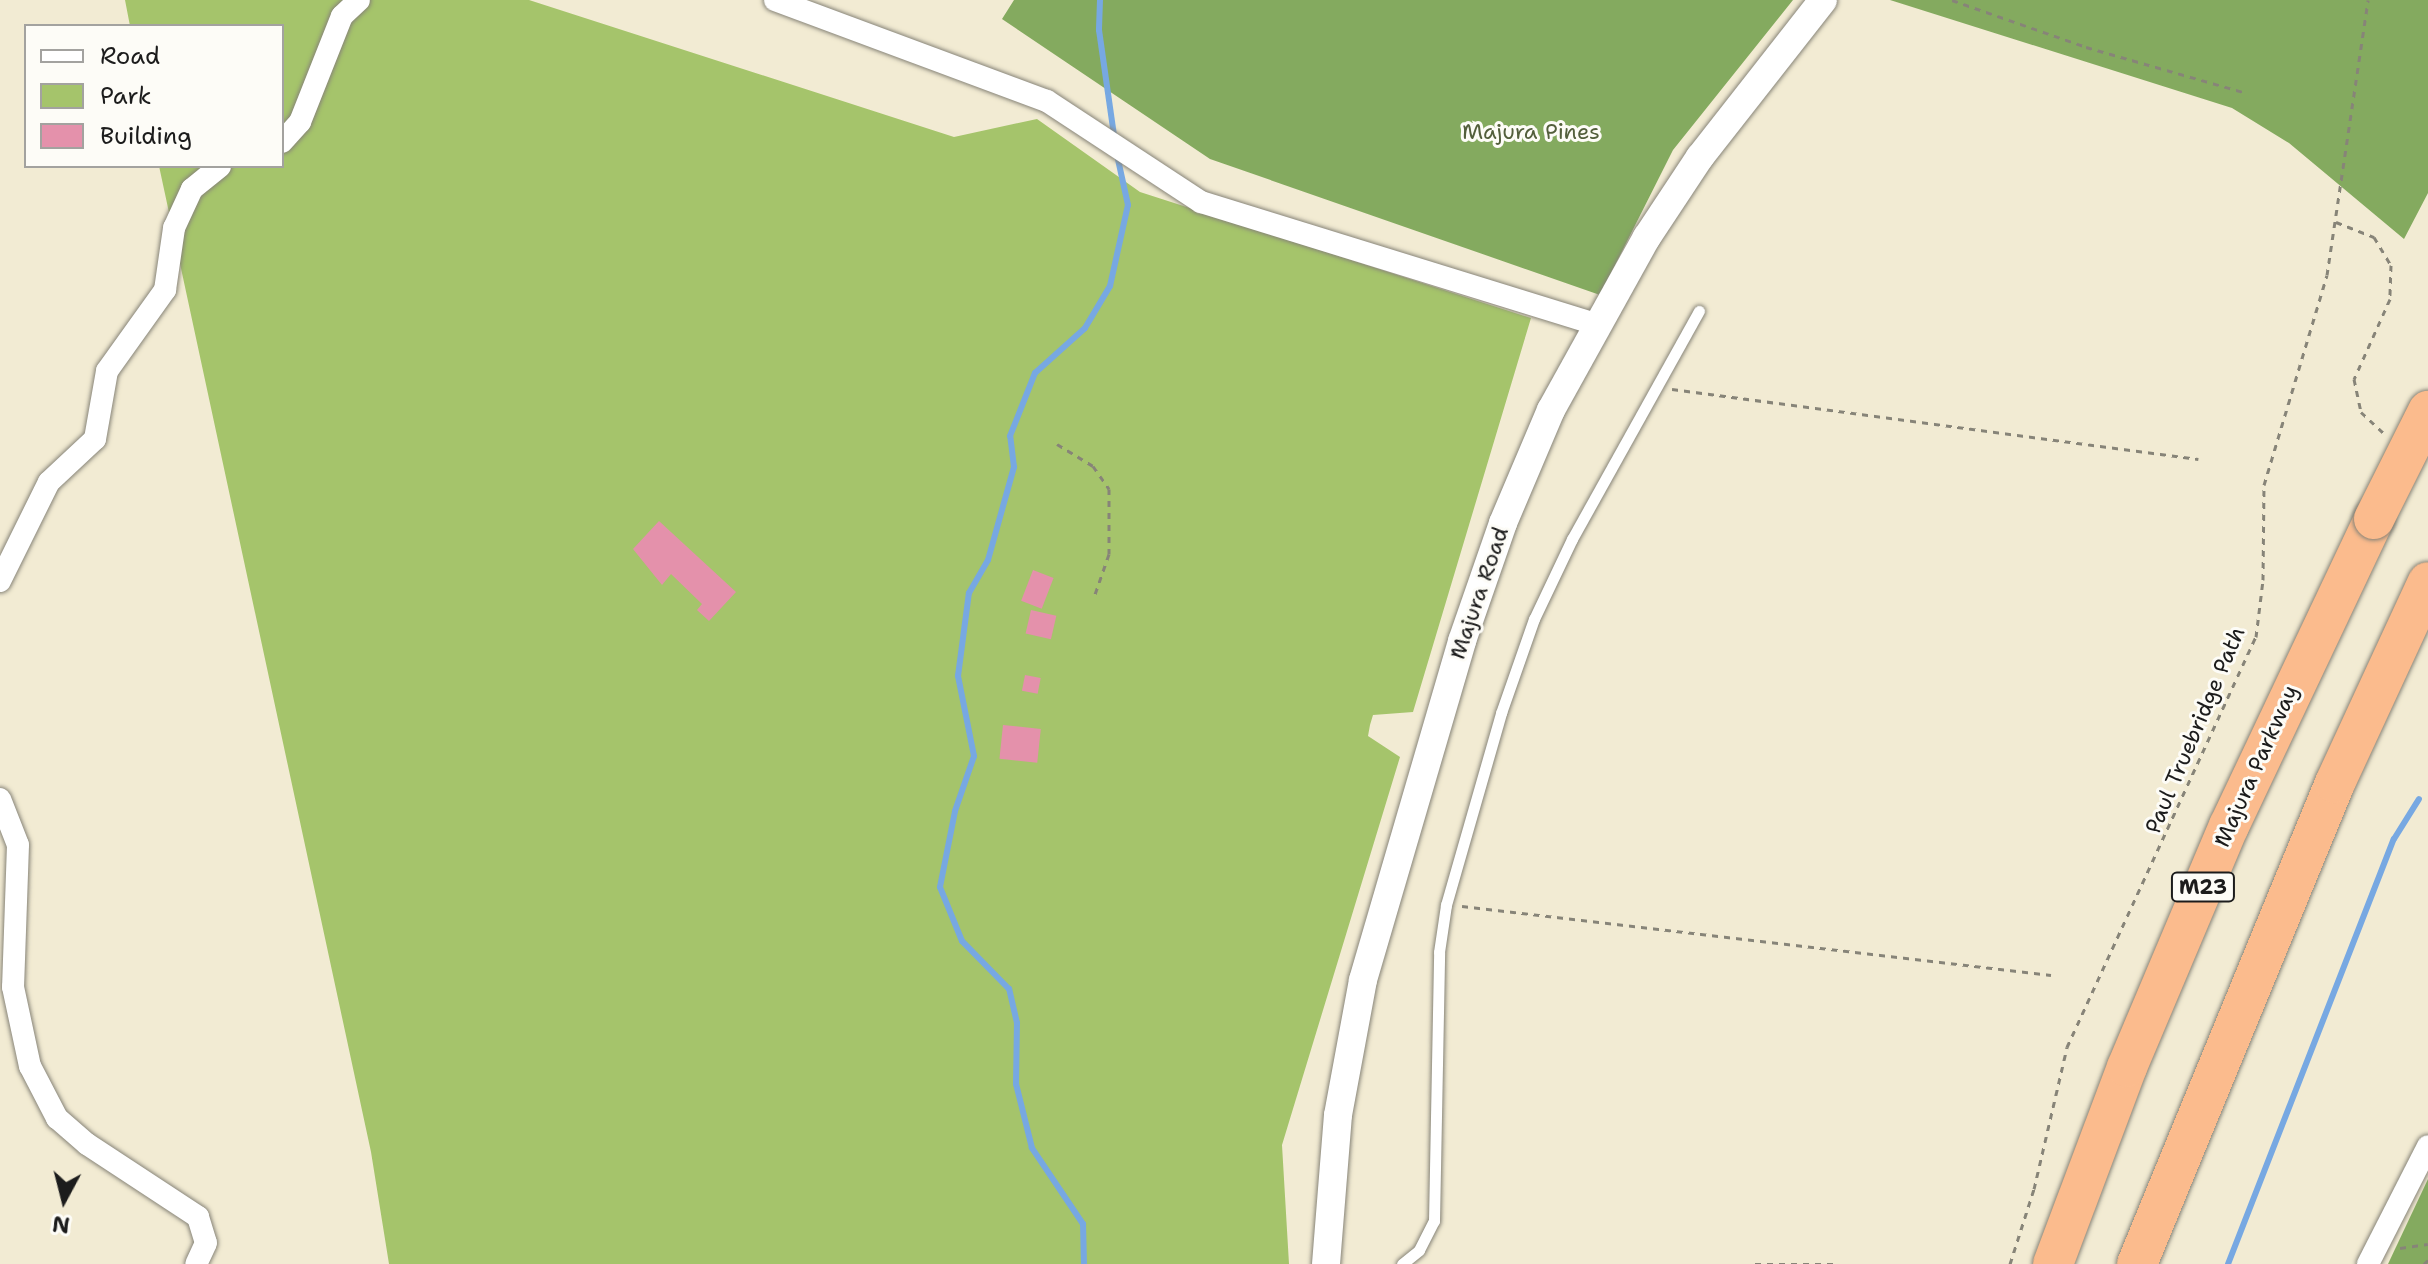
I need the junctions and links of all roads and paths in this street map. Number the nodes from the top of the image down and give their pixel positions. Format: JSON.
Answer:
{"nodes":[{"id":1,"x":359,"y":0,"type":"edge"},
{"id":2,"x":775,"y":0,"type":"edge"},
{"id":3,"x":1823,"y":0,"type":"edge"},
{"id":4,"x":1952,"y":0,"type":"edge"},
{"id":5,"x":2368,"y":0,"type":"edge"},
{"id":6,"x":2243,"y":92,"type":"dead end"},
{"id":7,"x":284,"y":140,"type":"edge"},
{"id":8,"x":218,"y":168,"type":"edge"},
{"id":9,"x":2335,"y":222,"type":"junction"},
{"id":10,"x":1699,"y":311,"type":"dead end"},
{"id":11,"x":1595,"y":324,"type":"junction"},
{"id":12,"x":1656,"y":387,"type":"junction"},
{"id":13,"x":2428,"y":411,"type":"edge"},
{"id":14,"x":2394,"y":439,"type":"dead end"},
{"id":15,"x":1057,"y":444,"type":"dead end"},
{"id":16,"x":2198,"y":459,"type":"dead end"},
{"id":17,"x":0,"y":581,"type":"edge"},
{"id":18,"x":2428,"y":582,"type":"edge"},
{"id":19,"x":1094,"y":597,"type":"dead end"},
{"id":20,"x":0,"y":799,"type":"edge"},
{"id":21,"x":1446,"y":905,"type":"junction"},
{"id":22,"x":2051,"y":975,"type":"dead end"},
{"id":23,"x":2428,"y":1146,"type":"edge"},
{"id":24,"x":196,"y":1264,"type":"edge"},
{"id":25,"x":1326,"y":1264,"type":"edge"},
{"id":26,"x":1402,"y":1264,"type":"edge"},
{"id":27,"x":1755,"y":1264,"type":"edge"},
{"id":28,"x":1838,"y":1264,"type":"edge"},
{"id":29,"x":2010,"y":1264,"type":"edge"},
{"id":30,"x":2053,"y":1264,"type":"edge"},
{"id":31,"x":2137,"y":1264,"type":"edge"},
{"id":32,"x":2368,"y":1264,"type":"edge"}],
"edges":[{"from":1,"to":7,"type":"street"},
{"from":2,"to":11,"type":"street"},
{"from":3,"to":11,"type":"street","name":"Majura Road"},
{"from":4,"to":6,"type":"path"},
{"from":5,"to":9,"type":"path","name":"Paul Truebridge Path"},
{"from":8,"to":17,"type":"street"},
{"from":9,"to":14,"type":"path"},
{"from":9,"to":29,"type":"path","name":"Paul Truebridge Path"},
{"from":10,"to":12,"type":"lane"},
{"from":11,"to":25,"type":"street","name":"Majura Road"},
{"from":12,"to":16,"type":"path"},
{"from":12,"to":21,"type":"lane"},
{"from":13,"to":30,"type":"highway","name":"Majura Parkway","number":"M23","bridge":true},
{"from":15,"to":19,"type":"path"},
{"from":18,"to":31,"type":"highway"},
{"from":20,"to":24,"type":"street"},
{"from":21,"to":22,"type":"path"},
{"from":21,"to":26,"type":"lane"},
{"from":23,"to":32,"type":"street"},
{"from":27,"to":28,"type":"path"}]}
